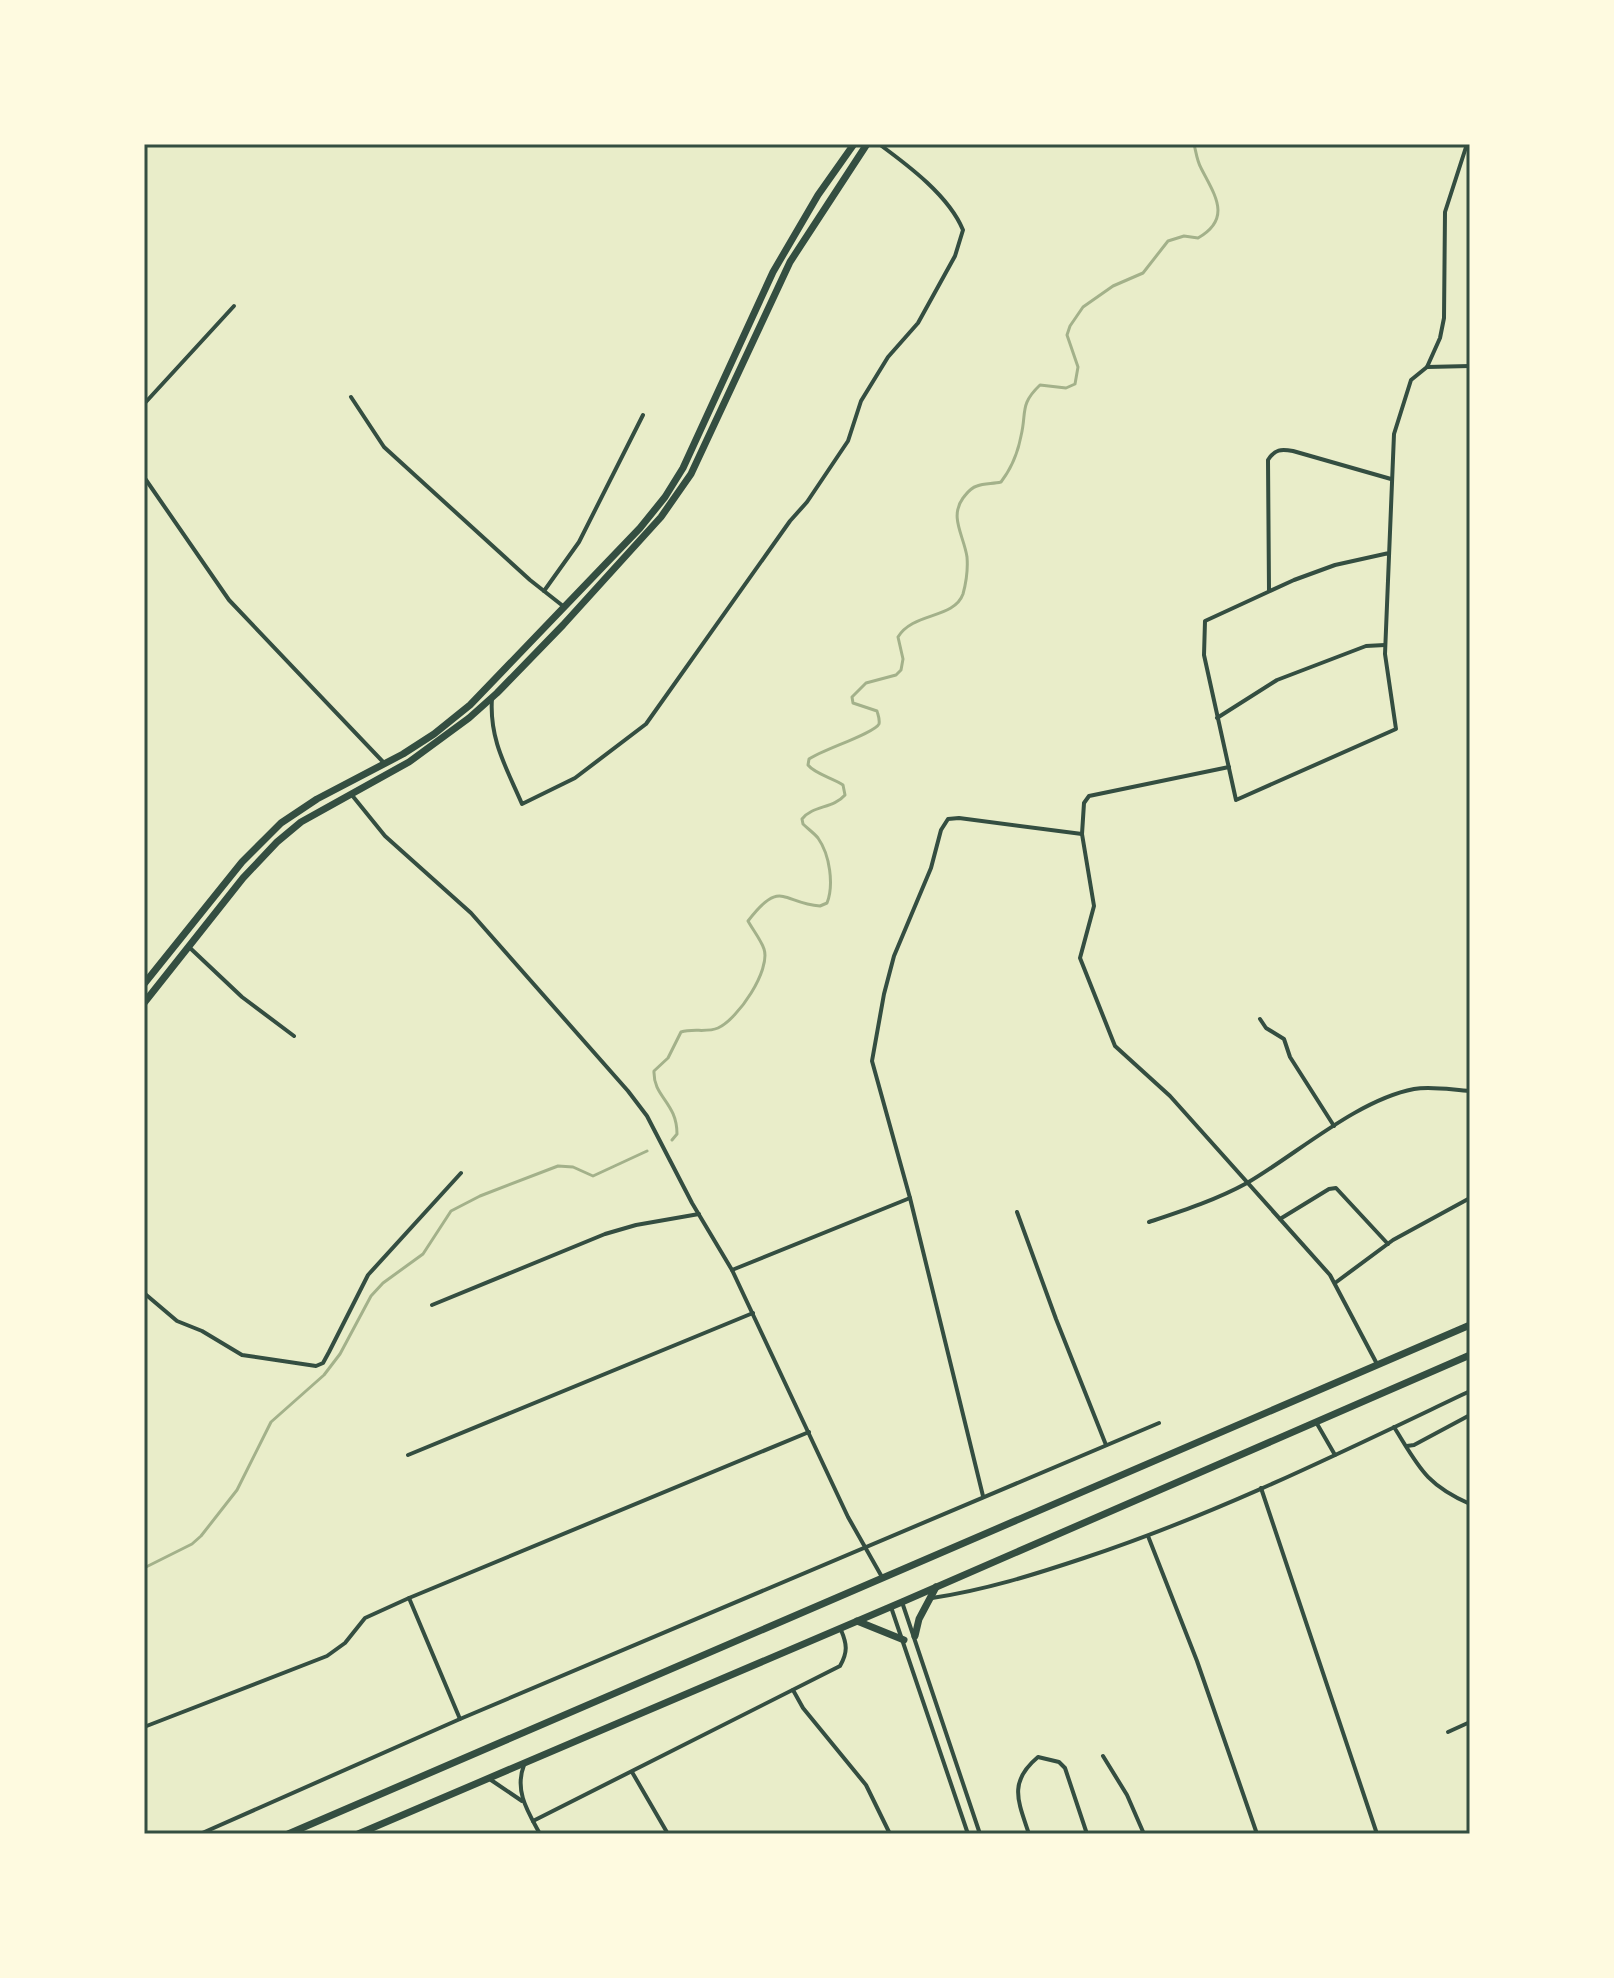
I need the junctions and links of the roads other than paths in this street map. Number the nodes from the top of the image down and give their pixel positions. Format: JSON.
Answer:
{"nodes":[{"id":1,"x":854,"y":144,"type":"edge"},
{"id":2,"x":867,"y":144,"type":"edge"},
{"id":3,"x":879,"y":144,"type":"edge"},
{"id":4,"x":1467,"y":144,"type":"edge"},
{"id":5,"x":234,"y":306,"type":"dead end"},
{"id":6,"x":1470,"y":366,"type":"edge"},
{"id":7,"x":1427,"y":367,"type":"junction"},
{"id":8,"x":351,"y":397,"type":"dead end"},
{"id":9,"x":144,"y":404,"type":"edge"},
{"id":10,"x":643,"y":415,"type":"dead end"},
{"id":11,"x":144,"y":477,"type":"edge"},
{"id":12,"x":1391,"y":479,"type":"junction"},
{"id":13,"x":1389,"y":553,"type":"junction"},
{"id":14,"x":544,"y":591,"type":"junction"},
{"id":15,"x":1269,"y":591,"type":"junction"},
{"id":16,"x":565,"y":607,"type":"junction"},
{"id":17,"x":1385,"y":645,"type":"junction"},
{"id":18,"x":492,"y":698,"type":"junction"},
{"id":19,"x":1217,"y":718,"type":"junction"},
{"id":20,"x":386,"y":765,"type":"junction"},
{"id":21,"x":1229,"y":767,"type":"junction"},
{"id":22,"x":392,"y":772,"type":"junction"},
{"id":23,"x":351,"y":794,"type":"junction"},
{"id":24,"x":1082,"y":834,"type":"junction"},
{"id":25,"x":189,"y":946,"type":"junction"},
{"id":26,"x":144,"y":984,"type":"edge"},
{"id":27,"x":144,"y":1003,"type":"edge"},
{"id":28,"x":1260,"y":1019,"type":"dead end"},
{"id":29,"x":294,"y":1036,"type":"dead end"},
{"id":30,"x":1470,"y":1091,"type":"edge"},
{"id":31,"x":1334,"y":1126,"type":"junction"},
{"id":32,"x":461,"y":1173,"type":"dead end"},
{"id":33,"x":1248,"y":1182,"type":"junction"},
{"id":34,"x":910,"y":1198,"type":"junction"},
{"id":35,"x":1470,"y":1198,"type":"edge"},
{"id":36,"x":1017,"y":1212,"type":"dead end"},
{"id":37,"x":699,"y":1214,"type":"junction"},
{"id":38,"x":1280,"y":1219,"type":"junction"},
{"id":39,"x":1149,"y":1222,"type":"dead end"},
{"id":40,"x":1388,"y":1244,"type":"junction"},
{"id":41,"x":732,"y":1270,"type":"junction"},
{"id":42,"x":1335,"y":1283,"type":"junction"},
{"id":43,"x":144,"y":1293,"type":"edge"},
{"id":44,"x":432,"y":1305,"type":"dead end"},
{"id":45,"x":753,"y":1313,"type":"junction"},
{"id":46,"x":1470,"y":1325,"type":"edge"},
{"id":47,"x":1470,"y":1355,"type":"edge"},
{"id":48,"x":1377,"y":1364,"type":"junction"},
{"id":49,"x":1470,"y":1391,"type":"edge"},
{"id":50,"x":1470,"y":1415,"type":"edge"},
{"id":51,"x":1315,"y":1421,"type":"junction"},
{"id":52,"x":1159,"y":1423,"type":"dead end"},
{"id":53,"x":1394,"y":1427,"type":"junction"},
{"id":54,"x":809,"y":1432,"type":"junction"},
{"id":55,"x":1106,"y":1445,"type":"junction"},
{"id":56,"x":1407,"y":1446,"type":"junction"},
{"id":57,"x":408,"y":1455,"type":"dead end"},
{"id":58,"x":1335,"y":1455,"type":"junction"},
{"id":59,"x":1261,"y":1488,"type":"junction"},
{"id":60,"x":983,"y":1496,"type":"junction"},
{"id":61,"x":1470,"y":1504,"type":"edge"},
{"id":62,"x":1148,"y":1536,"type":"junction"},
{"id":63,"x":865,"y":1546,"type":"junction"},
{"id":64,"x":882,"y":1577,"type":"junction"},
{"id":65,"x":936,"y":1587,"type":"junction"},
{"id":66,"x":409,"y":1598,"type":"junction"},
{"id":67,"x":929,"y":1599,"type":"junction"},
{"id":68,"x":902,"y":1602,"type":"junction"},
{"id":69,"x":891,"y":1607,"type":"junction"},
{"id":70,"x":857,"y":1621,"type":"junction"},
{"id":71,"x":841,"y":1627,"type":"junction"},
{"id":72,"x":915,"y":1636,"type":"junction"},
{"id":73,"x":904,"y":1640,"type":"junction"},
{"id":74,"x":793,"y":1690,"type":"junction"},
{"id":75,"x":460,"y":1719,"type":"junction"},
{"id":76,"x":1470,"y":1722,"type":"edge"},
{"id":77,"x":144,"y":1727,"type":"edge"},
{"id":78,"x":1448,"y":1732,"type":"dead end"},
{"id":79,"x":1103,"y":1756,"type":"dead end"},
{"id":80,"x":525,"y":1763,"type":"junction"},
{"id":81,"x":632,"y":1772,"type":"junction"},
{"id":82,"x":489,"y":1778,"type":"junction"},
{"id":83,"x":522,"y":1801,"type":"junction"},
{"id":84,"x":533,"y":1821,"type":"junction"},
{"id":85,"x":200,"y":1834,"type":"edge"},
{"id":86,"x":288,"y":1834,"type":"edge"},
{"id":87,"x":358,"y":1834,"type":"edge"},
{"id":88,"x":540,"y":1834,"type":"edge"},
{"id":89,"x":668,"y":1834,"type":"edge"},
{"id":90,"x":890,"y":1834,"type":"edge"},
{"id":91,"x":968,"y":1834,"type":"edge"},
{"id":92,"x":980,"y":1834,"type":"edge"},
{"id":93,"x":1029,"y":1834,"type":"edge"},
{"id":94,"x":1087,"y":1834,"type":"edge"},
{"id":95,"x":1144,"y":1834,"type":"edge"},
{"id":96,"x":1257,"y":1834,"type":"edge"},
{"id":97,"x":1377,"y":1834,"type":"edge"}],
"edges":[{"from":1,"to":16,"type":"main road"},
{"from":2,"to":18,"type":"main road"},
{"from":3,"to":18,"type":"street"},
{"from":4,"to":7,"type":"street"},
{"from":5,"to":9,"type":"street"},
{"from":6,"to":7,"type":"street"},
{"from":7,"to":12,"type":"street"},
{"from":8,"to":14,"type":"street"},
{"from":10,"to":14,"type":"street"},
{"from":11,"to":20,"type":"street"},
{"from":12,"to":13,"type":"street"},
{"from":12,"to":15,"type":"street"},
{"from":13,"to":15,"type":"street"},
{"from":13,"to":17,"type":"street"},
{"from":14,"to":16,"type":"street"},
{"from":15,"to":19,"type":"street"},
{"from":16,"to":20,"type":"main road"},
{"from":17,"to":19,"type":"street"},
{"from":17,"to":21,"type":"street"},
{"from":18,"to":22,"type":"main road"},
{"from":19,"to":21,"type":"street"},
{"from":20,"to":22,"type":"street"},
{"from":20,"to":26,"type":"main road"},
{"from":21,"to":24,"type":"street"},
{"from":22,"to":23,"type":"main road"},
{"from":23,"to":25,"type":"main road"},
{"from":23,"to":37,"type":"street"},
{"from":24,"to":33,"type":"street"},
{"from":24,"to":34,"type":"street"},
{"from":25,"to":27,"type":"main road"},
{"from":25,"to":29,"type":"street"},
{"from":28,"to":31,"type":"street"},
{"from":30,"to":31,"type":"street"},
{"from":31,"to":33,"type":"street"},
{"from":32,"to":43,"type":"street"},
{"from":33,"to":38,"type":"street"},
{"from":33,"to":39,"type":"street"},
{"from":34,"to":41,"type":"street"},
{"from":34,"to":60,"type":"street"},
{"from":35,"to":40,"type":"street"},
{"from":36,"to":55,"type":"street"},
{"from":37,"to":41,"type":"street"},
{"from":37,"to":44,"type":"street"},
{"from":38,"to":40,"type":"street"},
{"from":38,"to":42,"type":"street"},
{"from":40,"to":42,"type":"street"},
{"from":41,"to":45,"type":"street"},
{"from":42,"to":48,"type":"street"},
{"from":45,"to":54,"type":"street"},
{"from":45,"to":57,"type":"street"},
{"from":46,"to":48,"type":"main road"},
{"from":47,"to":51,"type":"main road"},
{"from":48,"to":64,"type":"main road"},
{"from":49,"to":53,"type":"street"},
{"from":50,"to":56,"type":"street"},
{"from":51,"to":58,"type":"street"},
{"from":51,"to":65,"type":"main road"},
{"from":52,"to":55,"type":"street"},
{"from":53,"to":56,"type":"street"},
{"from":53,"to":58,"type":"street"},
{"from":54,"to":63,"type":"street"},
{"from":54,"to":66,"type":"street"},
{"from":55,"to":60,"type":"street"},
{"from":56,"to":61,"type":"street"},
{"from":58,"to":59,"type":"street"},
{"from":59,"to":62,"type":"street"},
{"from":59,"to":97,"type":"street"},
{"from":60,"to":63,"type":"street"},
{"from":62,"to":67,"type":"street"},
{"from":62,"to":96,"type":"street"},
{"from":63,"to":64,"type":"street"},
{"from":63,"to":75,"type":"street"},
{"from":64,"to":86,"type":"main road"},
{"from":65,"to":67,"type":"main road"},
{"from":65,"to":68,"type":"main road"},
{"from":66,"to":75,"type":"street"},
{"from":66,"to":77,"type":"street"},
{"from":67,"to":72,"type":"main road"},
{"from":68,"to":69,"type":"main road"},
{"from":68,"to":72,"type":"street"},
{"from":69,"to":70,"type":"main road"},
{"from":69,"to":73,"type":"street"},
{"from":70,"to":71,"type":"main road"},
{"from":70,"to":73,"type":"main road"},
{"from":71,"to":74,"type":"street"},
{"from":71,"to":80,"type":"main road"},
{"from":72,"to":92,"type":"street"},
{"from":73,"to":91,"type":"street"},
{"from":74,"to":81,"type":"street"},
{"from":74,"to":90,"type":"street"},
{"from":75,"to":85,"type":"street"},
{"from":76,"to":78,"type":"street"},
{"from":79,"to":95,"type":"street"},
{"from":80,"to":82,"type":"main road"},
{"from":80,"to":83,"type":"street"},
{"from":81,"to":84,"type":"street"},
{"from":81,"to":89,"type":"street"},
{"from":82,"to":83,"type":"street"},
{"from":82,"to":87,"type":"main road"},
{"from":83,"to":84,"type":"street"},
{"from":84,"to":88,"type":"street"},
{"from":93,"to":94,"type":"street"}]}
